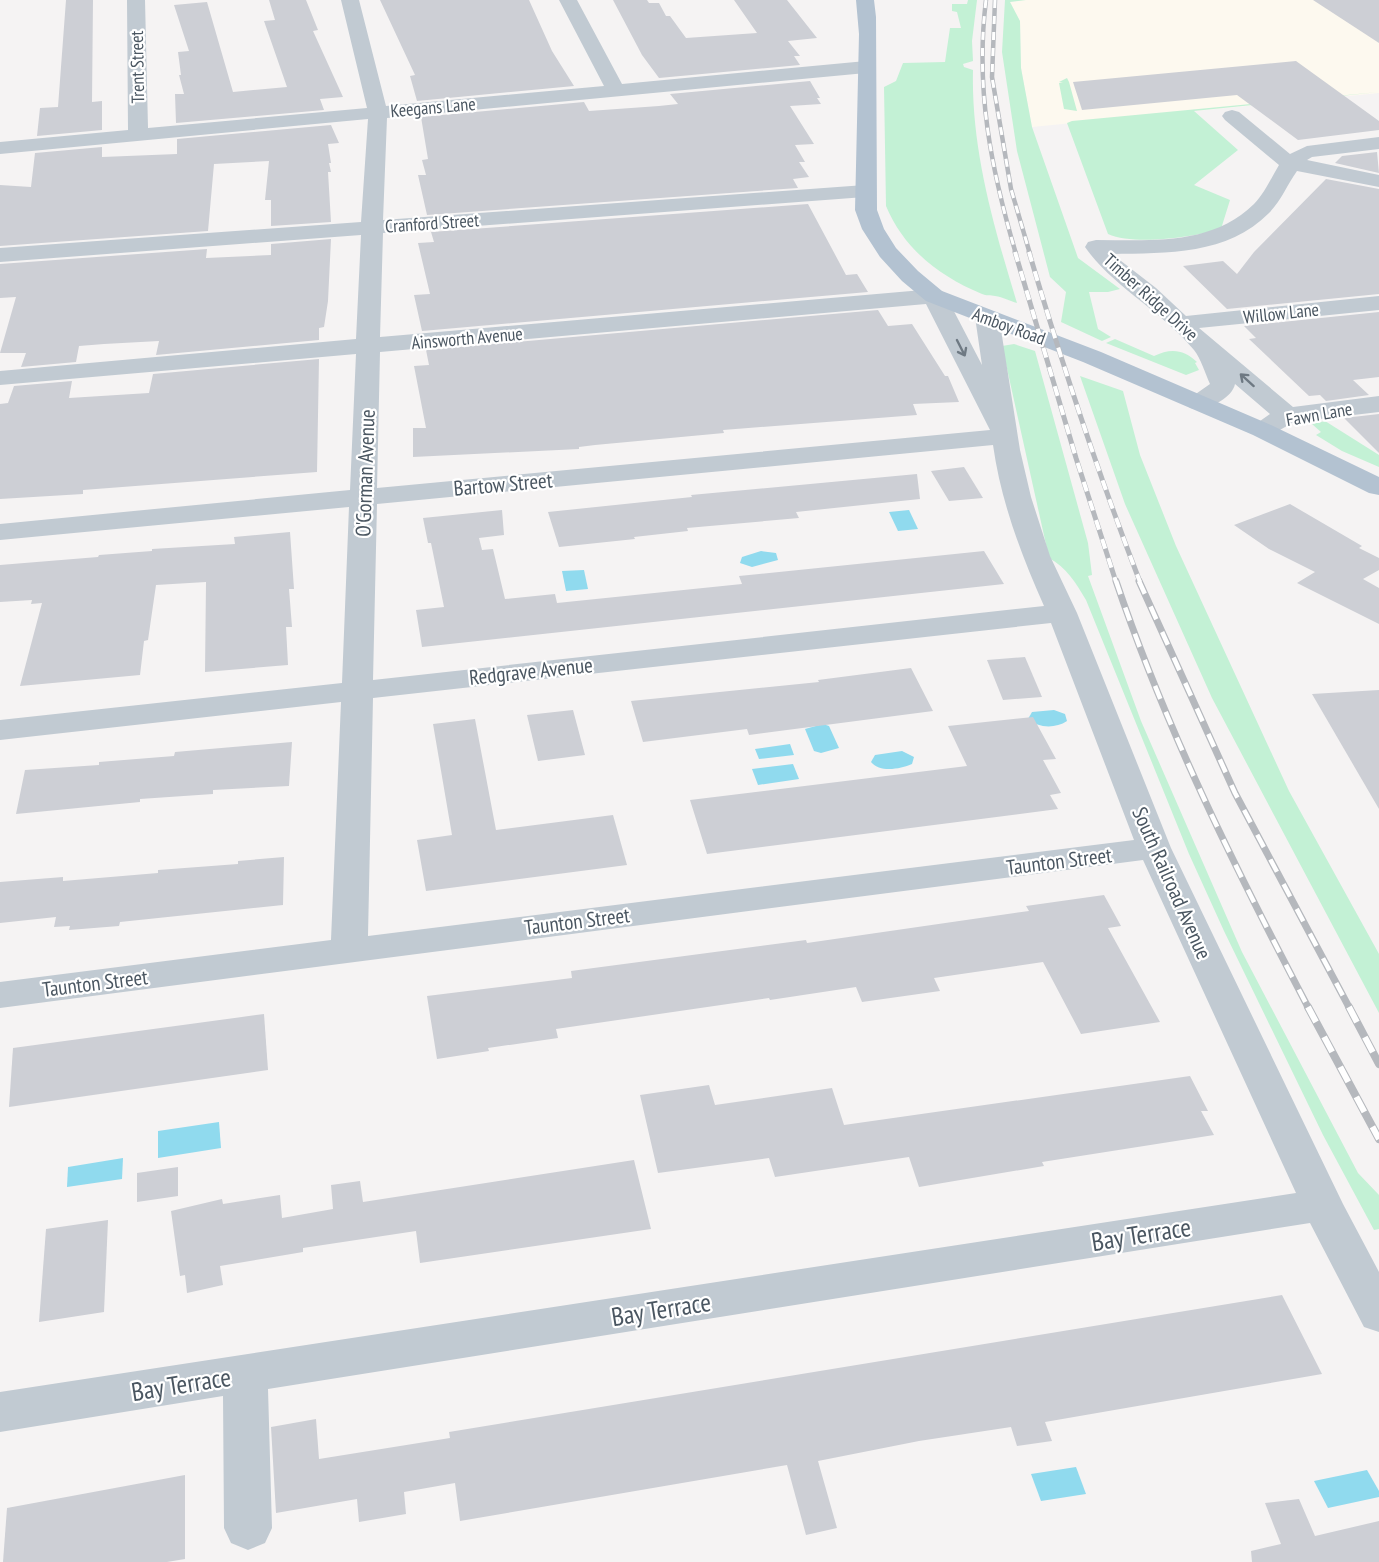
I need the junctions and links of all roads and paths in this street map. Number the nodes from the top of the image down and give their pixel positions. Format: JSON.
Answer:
{"nodes":[{"id":1,"x":136,"y":0,"type":"edge"},
{"id":2,"x":350,"y":0,"type":"edge"},
{"id":3,"x":568,"y":0,"type":"edge"},
{"id":4,"x":865,"y":0,"type":"edge"},
{"id":5,"x":866,"y":67,"type":"junction"},
{"id":6,"x":616,"y":90,"type":"junction"},
{"id":7,"x":378,"y":112,"type":"junction"},
{"id":8,"x":1232,"y":116,"type":"dead end"},
{"id":9,"x":138,"y":135,"type":"junction"},
{"id":10,"x":1379,"y":143,"type":"edge"},
{"id":11,"x":0,"y":148,"type":"edge"},
{"id":12,"x":1289,"y":163,"type":"junction"},
{"id":13,"x":1379,"y":181,"type":"edge"},
{"id":14,"x":865,"y":191,"type":"junction"},
{"id":15,"x":372,"y":227,"type":"junction"},
{"id":16,"x":0,"y":255,"type":"edge"},
{"id":17,"x":934,"y":296,"type":"junction"},
{"id":18,"x":1379,"y":303,"type":"edge"},
{"id":19,"x":987,"y":317,"type":"junction"},
{"id":20,"x":1183,"y":323,"type":"junction"},
{"id":21,"x":1205,"y":346,"type":"junction"},
{"id":22,"x":369,"y":347,"type":"junction"},
{"id":23,"x":0,"y":378,"type":"edge"},
{"id":24,"x":1199,"y":403,"type":"junction"},
{"id":25,"x":1379,"y":404,"type":"edge"},
{"id":26,"x":1287,"y":415,"type":"junction"},
{"id":27,"x":1262,"y":430,"type":"junction"},
{"id":28,"x":1006,"y":436,"type":"junction"},
{"id":29,"x":1379,"y":487,"type":"edge"},
{"id":30,"x":364,"y":497,"type":"junction"},
{"id":31,"x":0,"y":532,"type":"edge"},
{"id":32,"x":1062,"y":613,"type":"junction"},
{"id":33,"x":356,"y":690,"type":"junction"},
{"id":34,"x":0,"y":730,"type":"edge"},
{"id":35,"x":1154,"y":848,"type":"junction"},
{"id":36,"x":349,"y":950,"type":"junction"},
{"id":37,"x":0,"y":995,"type":"edge"},
{"id":38,"x":1322,"y":1205,"type":"junction"},
{"id":39,"x":1379,"y":1314,"type":"edge"},
{"id":40,"x":245,"y":1374,"type":"junction"},
{"id":41,"x":0,"y":1412,"type":"edge"},
{"id":42,"x":248,"y":1528,"type":"dead end"}],
"edges":[{"from":1,"to":9,"type":"street","name":"Trent Street"},
{"from":2,"to":7,"type":"street","name":"O'Gorman Avenue"},
{"from":3,"to":6,"type":"street"},
{"from":4,"to":5,"type":"main road","name":"Amboy Road"},
{"from":5,"to":6,"type":"street","name":"Keegans Lane"},
{"from":5,"to":14,"type":"main road","name":"Amboy Road"},
{"from":6,"to":7,"type":"street","name":"Keegans Lane"},
{"from":7,"to":9,"type":"street","name":"Keegans Lane"},
{"from":7,"to":15,"type":"street","name":"O'Gorman Avenue"},
{"from":8,"to":12,"type":"street"},
{"from":9,"to":11,"type":"street","name":"Keegans Lane"},
{"from":10,"to":12,"type":"street"},
{"from":12,"to":13,"type":"street"},
{"from":12,"to":20,"type":"street","name":"Timber Ridge Drive"},
{"from":14,"to":15,"type":"street","name":"Cranford Street"},
{"from":14,"to":17,"type":"main road","name":"Amboy Road"},
{"from":15,"to":16,"type":"street","name":"Cranford Street"},
{"from":15,"to":22,"type":"street","name":"O'Gorman Avenue"},
{"from":17,"to":19,"type":"main road","name":"Amboy Road"},
{"from":17,"to":22,"type":"street","name":"Ainsworth Avenue"},
{"from":17,"to":28,"type":"street","name":"South Railroad Avenue","one_way":true},
{"from":18,"to":20,"type":"street","name":"Willow Lane"},
{"from":19,"to":24,"type":"main road","name":"Amboy Road"},
{"from":19,"to":28,"type":"street","name":"South Railroad Avenue"},
{"from":20,"to":21,"type":"street","name":"Timber Ridge Drive"},
{"from":21,"to":24,"type":"street","name":"Timber Ridge Drive"},
{"from":26,"to":21,"type":"street","name":"Timber Ridge Drive","one_way":true},
{"from":22,"to":23,"type":"street","name":"Ainsworth Avenue"},
{"from":22,"to":30,"type":"street","name":"O'Gorman Avenue"},
{"from":24,"to":27,"type":"main road","name":"Amboy Road"},
{"from":25,"to":26,"type":"street","name":"Fawn Lane"},
{"from":26,"to":27,"type":"street","name":"Fawn Lane"},
{"from":27,"to":29,"type":"main road","name":"Amboy Road"},
{"from":28,"to":30,"type":"street","name":"Bartow Street"},
{"from":28,"to":32,"type":"street","name":"South Railroad Avenue"},
{"from":30,"to":31,"type":"street","name":"Bartow Street"},
{"from":30,"to":33,"type":"street","name":"O'Gorman Avenue"},
{"from":32,"to":33,"type":"street","name":"Redgrave Avenue"},
{"from":32,"to":35,"type":"street","name":"South Railroad Avenue"},
{"from":33,"to":34,"type":"street","name":"Redgrave Avenue"},
{"from":33,"to":36,"type":"street","name":"O'Gorman Avenue"},
{"from":35,"to":36,"type":"street","name":"Taunton Street"},
{"from":35,"to":38,"type":"street","name":"South Railroad Avenue"},
{"from":36,"to":37,"type":"street","name":"Taunton Street"},
{"from":38,"to":39,"type":"street","name":"South Railroad Avenue"},
{"from":38,"to":40,"type":"street","name":"Bay Terrace"},
{"from":40,"to":41,"type":"street","name":"Bay Terrace"},
{"from":40,"to":42,"type":"street"}]}
